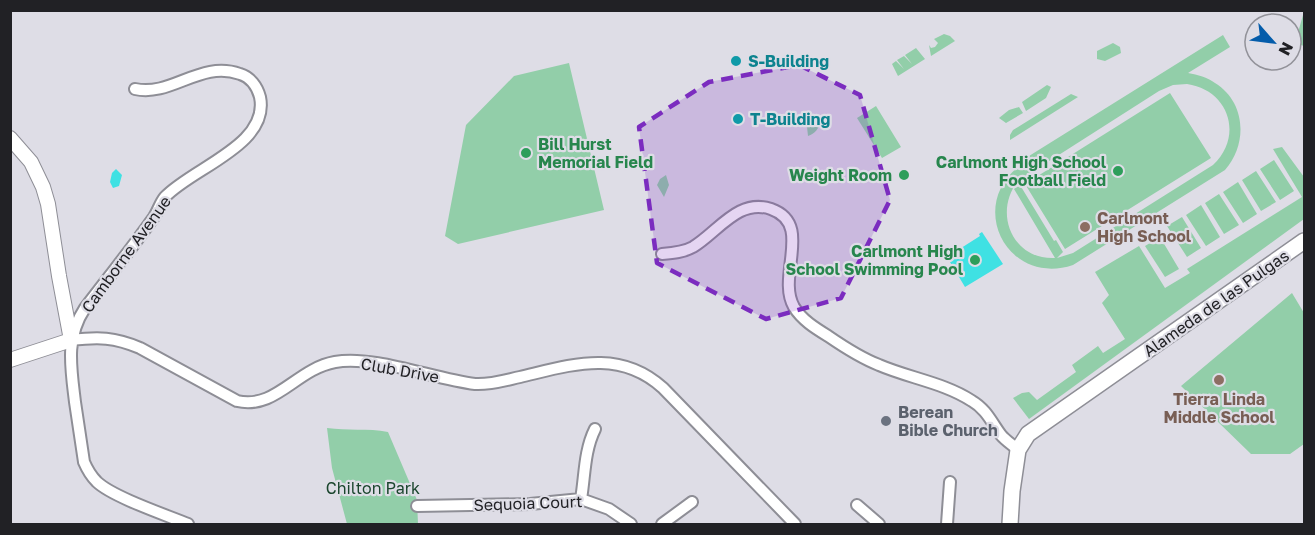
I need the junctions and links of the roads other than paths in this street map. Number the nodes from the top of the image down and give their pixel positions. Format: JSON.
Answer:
{"nodes":[{"id":1,"x":135,"y":89,"type":"dead end"},
{"id":2,"x":10,"y":138,"type":"edge"},
{"id":3,"x":1305,"y":241,"type":"edge"},
{"id":4,"x":662,"y":254,"type":"dead end"},
{"id":5,"x":71,"y":340,"type":"junction"},
{"id":6,"x":10,"y":360,"type":"edge"},
{"id":7,"x":595,"y":429,"type":"dead end"},
{"id":8,"x":1018,"y":450,"type":"junction"},
{"id":9,"x":950,"y":483,"type":"dead end"},
{"id":10,"x":581,"y":499,"type":"junction"},
{"id":11,"x":692,"y":502,"type":"dead end"},
{"id":12,"x":857,"y":505,"type":"dead end"},
{"id":13,"x":417,"y":506,"type":"dead end"},
{"id":14,"x":188,"y":525,"type":"edge"},
{"id":15,"x":632,"y":525,"type":"edge"},
{"id":16,"x":662,"y":525,"type":"edge"},
{"id":17,"x":795,"y":525,"type":"edge"},
{"id":18,"x":879,"y":525,"type":"edge"},
{"id":19,"x":947,"y":525,"type":"edge"},
{"id":20,"x":1010,"y":525,"type":"edge"}],
"edges":[{"from":1,"to":5,"type":"street","name":"Camborne Avenue"},
{"from":2,"to":5,"type":"street"},
{"from":3,"to":8,"type":"main road","name":"Alameda de las Pulgas"},
{"from":4,"to":8,"type":"street"},
{"from":5,"to":6,"type":"street"},
{"from":5,"to":14,"type":"street"},
{"from":5,"to":17,"type":"street","name":"Club Drive"},
{"from":7,"to":10,"type":"street"},
{"from":8,"to":20,"type":"main road"},
{"from":9,"to":19,"type":"street"},
{"from":10,"to":13,"type":"street","name":"Sequoia Court"},
{"from":10,"to":15,"type":"street","name":"Sequoia Court"},
{"from":11,"to":16,"type":"street"},
{"from":12,"to":18,"type":"street"}]}
